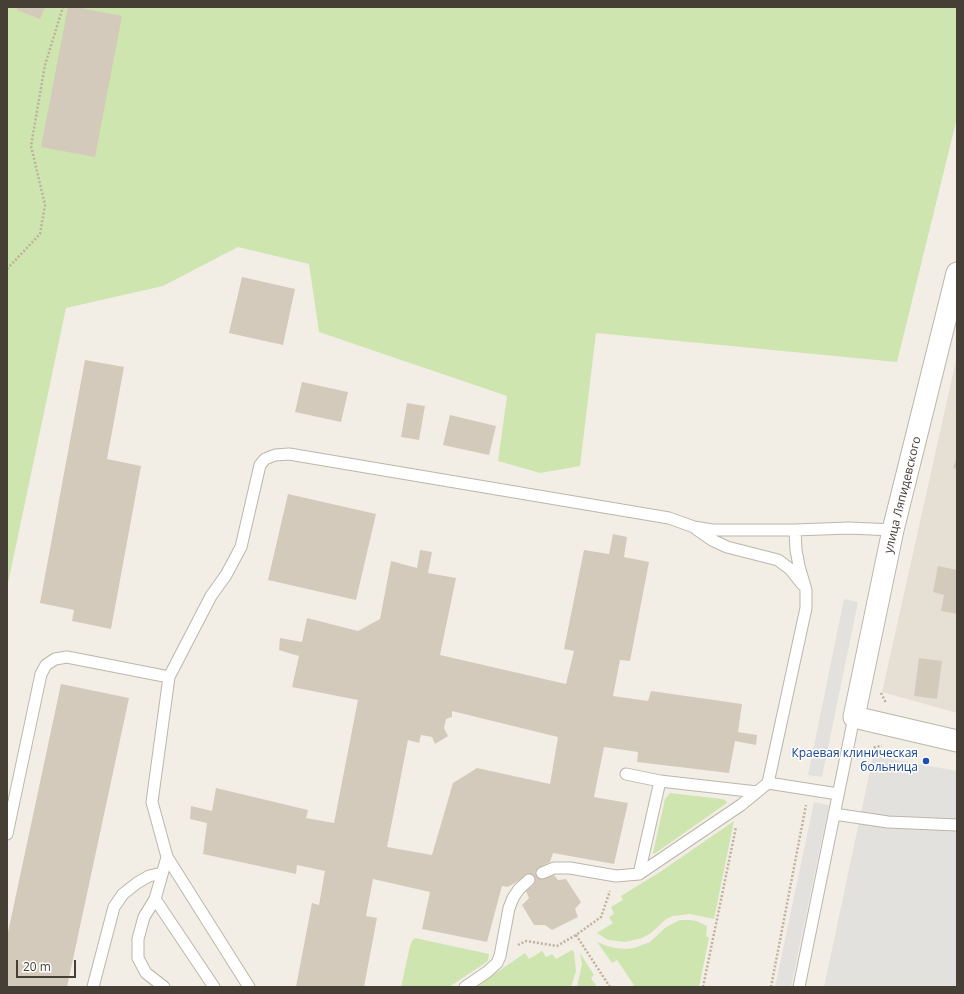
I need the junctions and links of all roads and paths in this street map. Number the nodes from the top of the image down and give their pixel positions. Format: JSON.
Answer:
{"nodes":[{"id":1,"x":63,"y":7,"type":"edge"},
{"id":2,"x":7,"y":269,"type":"edge"},
{"id":3,"x":956,"y":282,"type":"edge"},
{"id":4,"x":694,"y":527,"type":"junction"},
{"id":5,"x":795,"y":530,"type":"junction"},
{"id":6,"x":893,"y":530,"type":"junction"},
{"id":7,"x":806,"y":590,"type":"junction"},
{"id":8,"x":169,"y":677,"type":"junction"},
{"id":9,"x":880,"y":689,"type":"dead end"},
{"id":10,"x":887,"y":704,"type":"dead end"},
{"id":11,"x":854,"y":717,"type":"junction"},
{"id":12,"x":957,"y":741,"type":"edge"},
{"id":13,"x":883,"y":746,"type":"dead end"},
{"id":14,"x":870,"y":755,"type":"dead end"},
{"id":15,"x":626,"y":774,"type":"dead end"},
{"id":16,"x":660,"y":781,"type":"junction"},
{"id":17,"x":768,"y":783,"type":"junction"},
{"id":18,"x":809,"y":790,"type":"junction"},
{"id":19,"x":757,"y":792,"type":"junction"},
{"id":20,"x":838,"y":794,"type":"junction"},
{"id":21,"x":741,"y":805,"type":"junction"},
{"id":22,"x":834,"y":814,"type":"junction"},
{"id":23,"x":957,"y":825,"type":"edge"},
{"id":24,"x":7,"y":834,"type":"edge"},
{"id":25,"x":167,"y":857,"type":"junction"},
{"id":26,"x":162,"y":873,"type":"junction"},
{"id":27,"x":542,"y":873,"type":"dead end"},
{"id":28,"x":639,"y":874,"type":"junction"},
{"id":29,"x":616,"y":876,"type":"junction"},
{"id":30,"x":529,"y":880,"type":"dead end"},
{"id":31,"x":155,"y":899,"type":"junction"},
{"id":32,"x":576,"y":935,"type":"junction"},
{"id":33,"x":500,"y":956,"type":"junction"},
{"id":34,"x":93,"y":987,"type":"edge"},
{"id":35,"x":164,"y":987,"type":"edge"},
{"id":36,"x":214,"y":987,"type":"edge"},
{"id":37,"x":249,"y":987,"type":"edge"},
{"id":38,"x":465,"y":987,"type":"edge"},
{"id":39,"x":610,"y":987,"type":"edge"},
{"id":40,"x":703,"y":987,"type":"edge"},
{"id":41,"x":771,"y":987,"type":"edge"},
{"id":42,"x":799,"y":987,"type":"edge"}],
"edges":[{"from":1,"to":2,"type":"path"},
{"from":3,"to":6,"type":"street","name":"улица Ляпидевского"},
{"from":4,"to":5,"type":"lane"},
{"from":4,"to":7,"type":"lane"},
{"from":4,"to":8,"type":"lane"},
{"from":5,"to":6,"type":"lane"},
{"from":5,"to":7,"type":"lane"},
{"from":6,"to":11,"type":"street","name":"улица Ляпидевского"},
{"from":7,"to":17,"type":"lane"},
{"from":8,"to":24,"type":"lane"},
{"from":8,"to":25,"type":"lane"},
{"from":9,"to":10,"type":"path"},
{"from":11,"to":12,"type":"street"},
{"from":11,"to":20,"type":"lane"},
{"from":13,"to":14,"type":"path"},
{"from":15,"to":16,"type":"lane"},
{"from":16,"to":19,"type":"lane"},
{"from":16,"to":28,"type":"lane"},
{"from":17,"to":18,"type":"lane"},
{"from":17,"to":19,"type":"lane"},
{"from":18,"to":20,"type":"lane"},
{"from":18,"to":41,"type":"path"},
{"from":19,"to":21,"type":"lane"},
{"from":20,"to":22,"type":"lane"},
{"from":21,"to":28,"type":"lane"},
{"from":21,"to":40,"type":"path"},
{"from":22,"to":23,"type":"lane"},
{"from":22,"to":42,"type":"lane"},
{"from":25,"to":26,"type":"lane"},
{"from":25,"to":37,"type":"lane"},
{"from":26,"to":31,"type":"lane"},
{"from":26,"to":34,"type":"lane"},
{"from":27,"to":29,"type":"lane"},
{"from":28,"to":29,"type":"lane"},
{"from":29,"to":32,"type":"path"},
{"from":30,"to":33,"type":"lane"},
{"from":31,"to":35,"type":"lane"},
{"from":31,"to":36,"type":"lane"},
{"from":32,"to":33,"type":"path"},
{"from":32,"to":39,"type":"path"},
{"from":33,"to":38,"type":"lane"}]}
